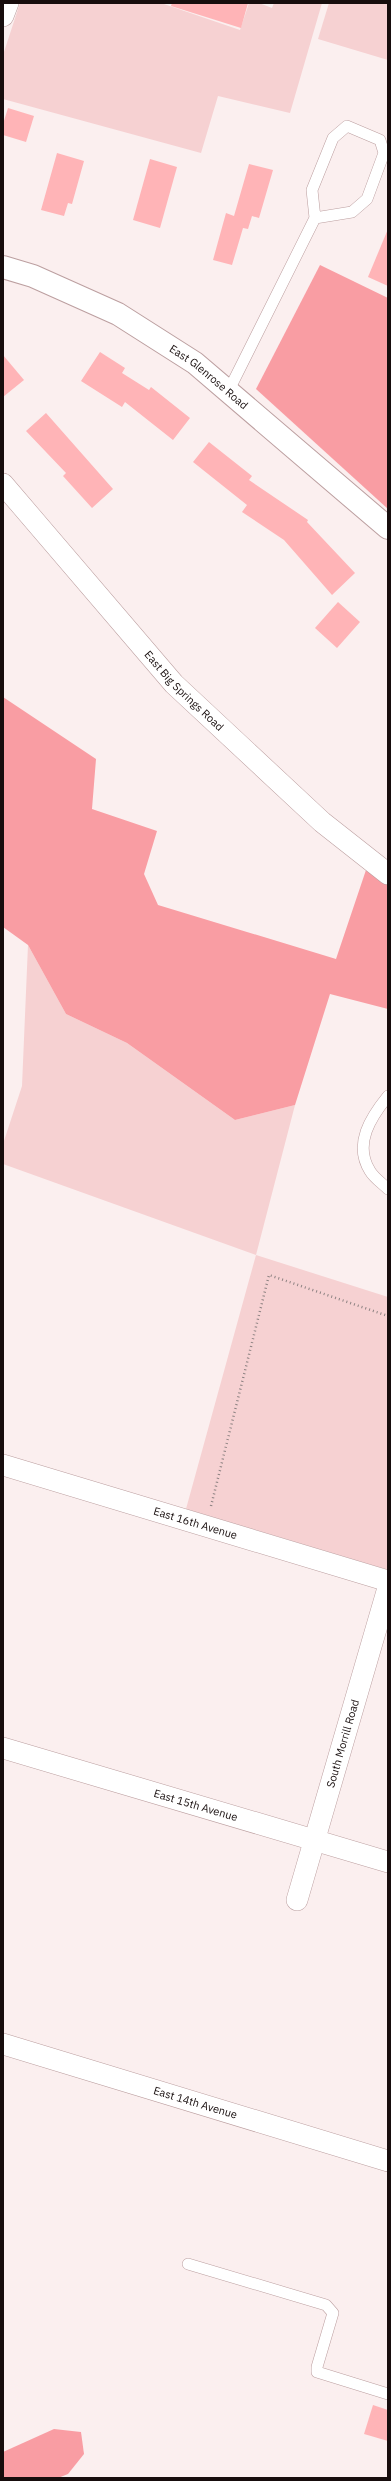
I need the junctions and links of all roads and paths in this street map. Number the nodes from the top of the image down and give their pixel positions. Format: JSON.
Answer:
{"nodes":[{"id":1,"x":8,"y":3,"type":"edge"},
{"id":2,"x":3,"y":16,"type":"edge"},
{"id":3,"x":315,"y":218,"type":"junction"},
{"id":4,"x":3,"y":267,"type":"edge"},
{"id":5,"x":228,"y":392,"type":"junction"},
{"id":6,"x":3,"y":484,"type":"edge"},
{"id":7,"x":388,"y":528,"type":"edge"},
{"id":8,"x":388,"y":874,"type":"edge"},
{"id":9,"x":388,"y":1096,"type":"edge"},
{"id":10,"x":388,"y":1189,"type":"edge"},
{"id":11,"x":388,"y":1316,"type":"edge"},
{"id":12,"x":3,"y":1465,"type":"edge"},
{"id":13,"x":206,"y":1526,"type":"junction"},
{"id":14,"x":388,"y":1581,"type":"edge"},
{"id":15,"x":388,"y":1588,"type":"edge"},
{"id":16,"x":3,"y":1748,"type":"edge"},
{"id":17,"x":313,"y":1841,"type":"junction"},
{"id":18,"x":388,"y":1862,"type":"edge"},
{"id":19,"x":298,"y":1900,"type":"dead end"},
{"id":20,"x":3,"y":2044,"type":"edge"},
{"id":21,"x":388,"y":2161,"type":"edge"},
{"id":22,"x":188,"y":2264,"type":"dead end"},
{"id":23,"x":388,"y":2394,"type":"edge"}],
"edges":[{"from":1,"to":2,"type":"street"},
{"from":3,"to":3,"type":"lane"},
{"from":3,"to":5,"type":"lane"},
{"from":4,"to":5,"type":"street","name":"East Glenrose Road"},
{"from":5,"to":7,"type":"street","name":"East Glenrose Road"},
{"from":6,"to":8,"type":"street","name":"East Big Springs Road"},
{"from":9,"to":10,"type":"lane"},
{"from":11,"to":13,"type":"path"},
{"from":12,"to":13,"type":"street","name":"East 16th Avenue"},
{"from":13,"to":14,"type":"street","name":"East 16th Avenue"},
{"from":15,"to":17,"type":"street","name":"South Morrill Road"},
{"from":16,"to":17,"type":"street","name":"East 15th Avenue"},
{"from":17,"to":18,"type":"street","name":"East 15th Avenue"},
{"from":17,"to":19,"type":"street","name":"South Morrill Road"},
{"from":20,"to":21,"type":"street","name":"East 14th Avenue"},
{"from":22,"to":23,"type":"lane"}]}
